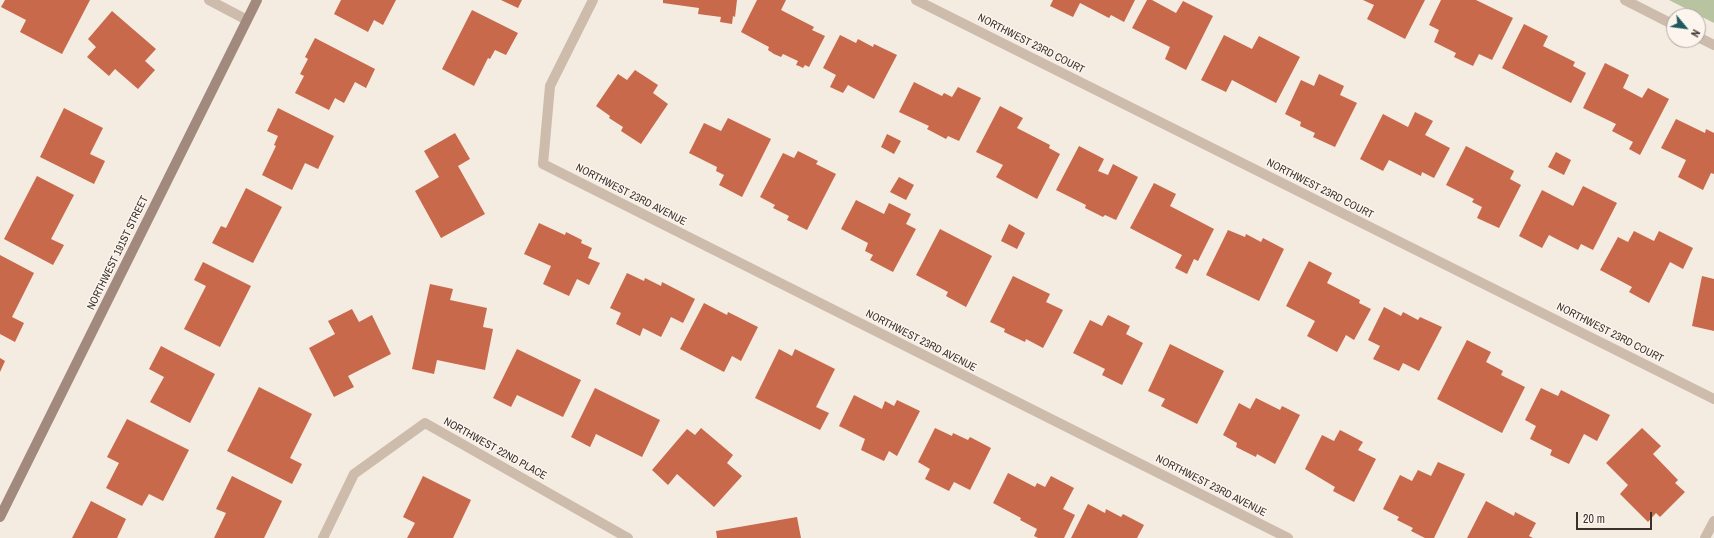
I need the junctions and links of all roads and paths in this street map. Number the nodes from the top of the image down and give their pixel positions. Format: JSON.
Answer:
{"nodes":[{"id":1,"x":209,"y":0,"type":"edge"},
{"id":2,"x":257,"y":0,"type":"edge"},
{"id":3,"x":593,"y":0,"type":"edge"},
{"id":4,"x":916,"y":0,"type":"edge"},
{"id":5,"x":1625,"y":0,"type":"edge"},
{"id":6,"x":247,"y":20,"type":"junction"},
{"id":7,"x":1666,"y":21,"type":"edge"},
{"id":8,"x":1714,"y":399,"type":"edge"},
{"id":9,"x":0,"y":517,"type":"edge"},
{"id":10,"x":1714,"y":521,"type":"edge"},
{"id":11,"x":323,"y":538,"type":"edge"},
{"id":12,"x":628,"y":538,"type":"edge"},
{"id":13,"x":1288,"y":538,"type":"edge"},
{"id":14,"x":1705,"y":538,"type":"edge"}],
"edges":[{"from":1,"to":6,"type":"street"},
{"from":2,"to":6,"type":"street","name":"NORTHWEST 191ST STREET"},
{"from":3,"to":13,"type":"street","name":"NORTHWEST 23RD AVENUE"},
{"from":4,"to":8,"type":"street","name":"NORTHWEST 23RD COURT"},
{"from":5,"to":7,"type":"street"},
{"from":6,"to":9,"type":"street","name":"NORTHWEST 191ST STREET"},
{"from":10,"to":14,"type":"street"},
{"from":11,"to":12,"type":"street","name":"NORTHWEST 22ND PLACE"}]}
